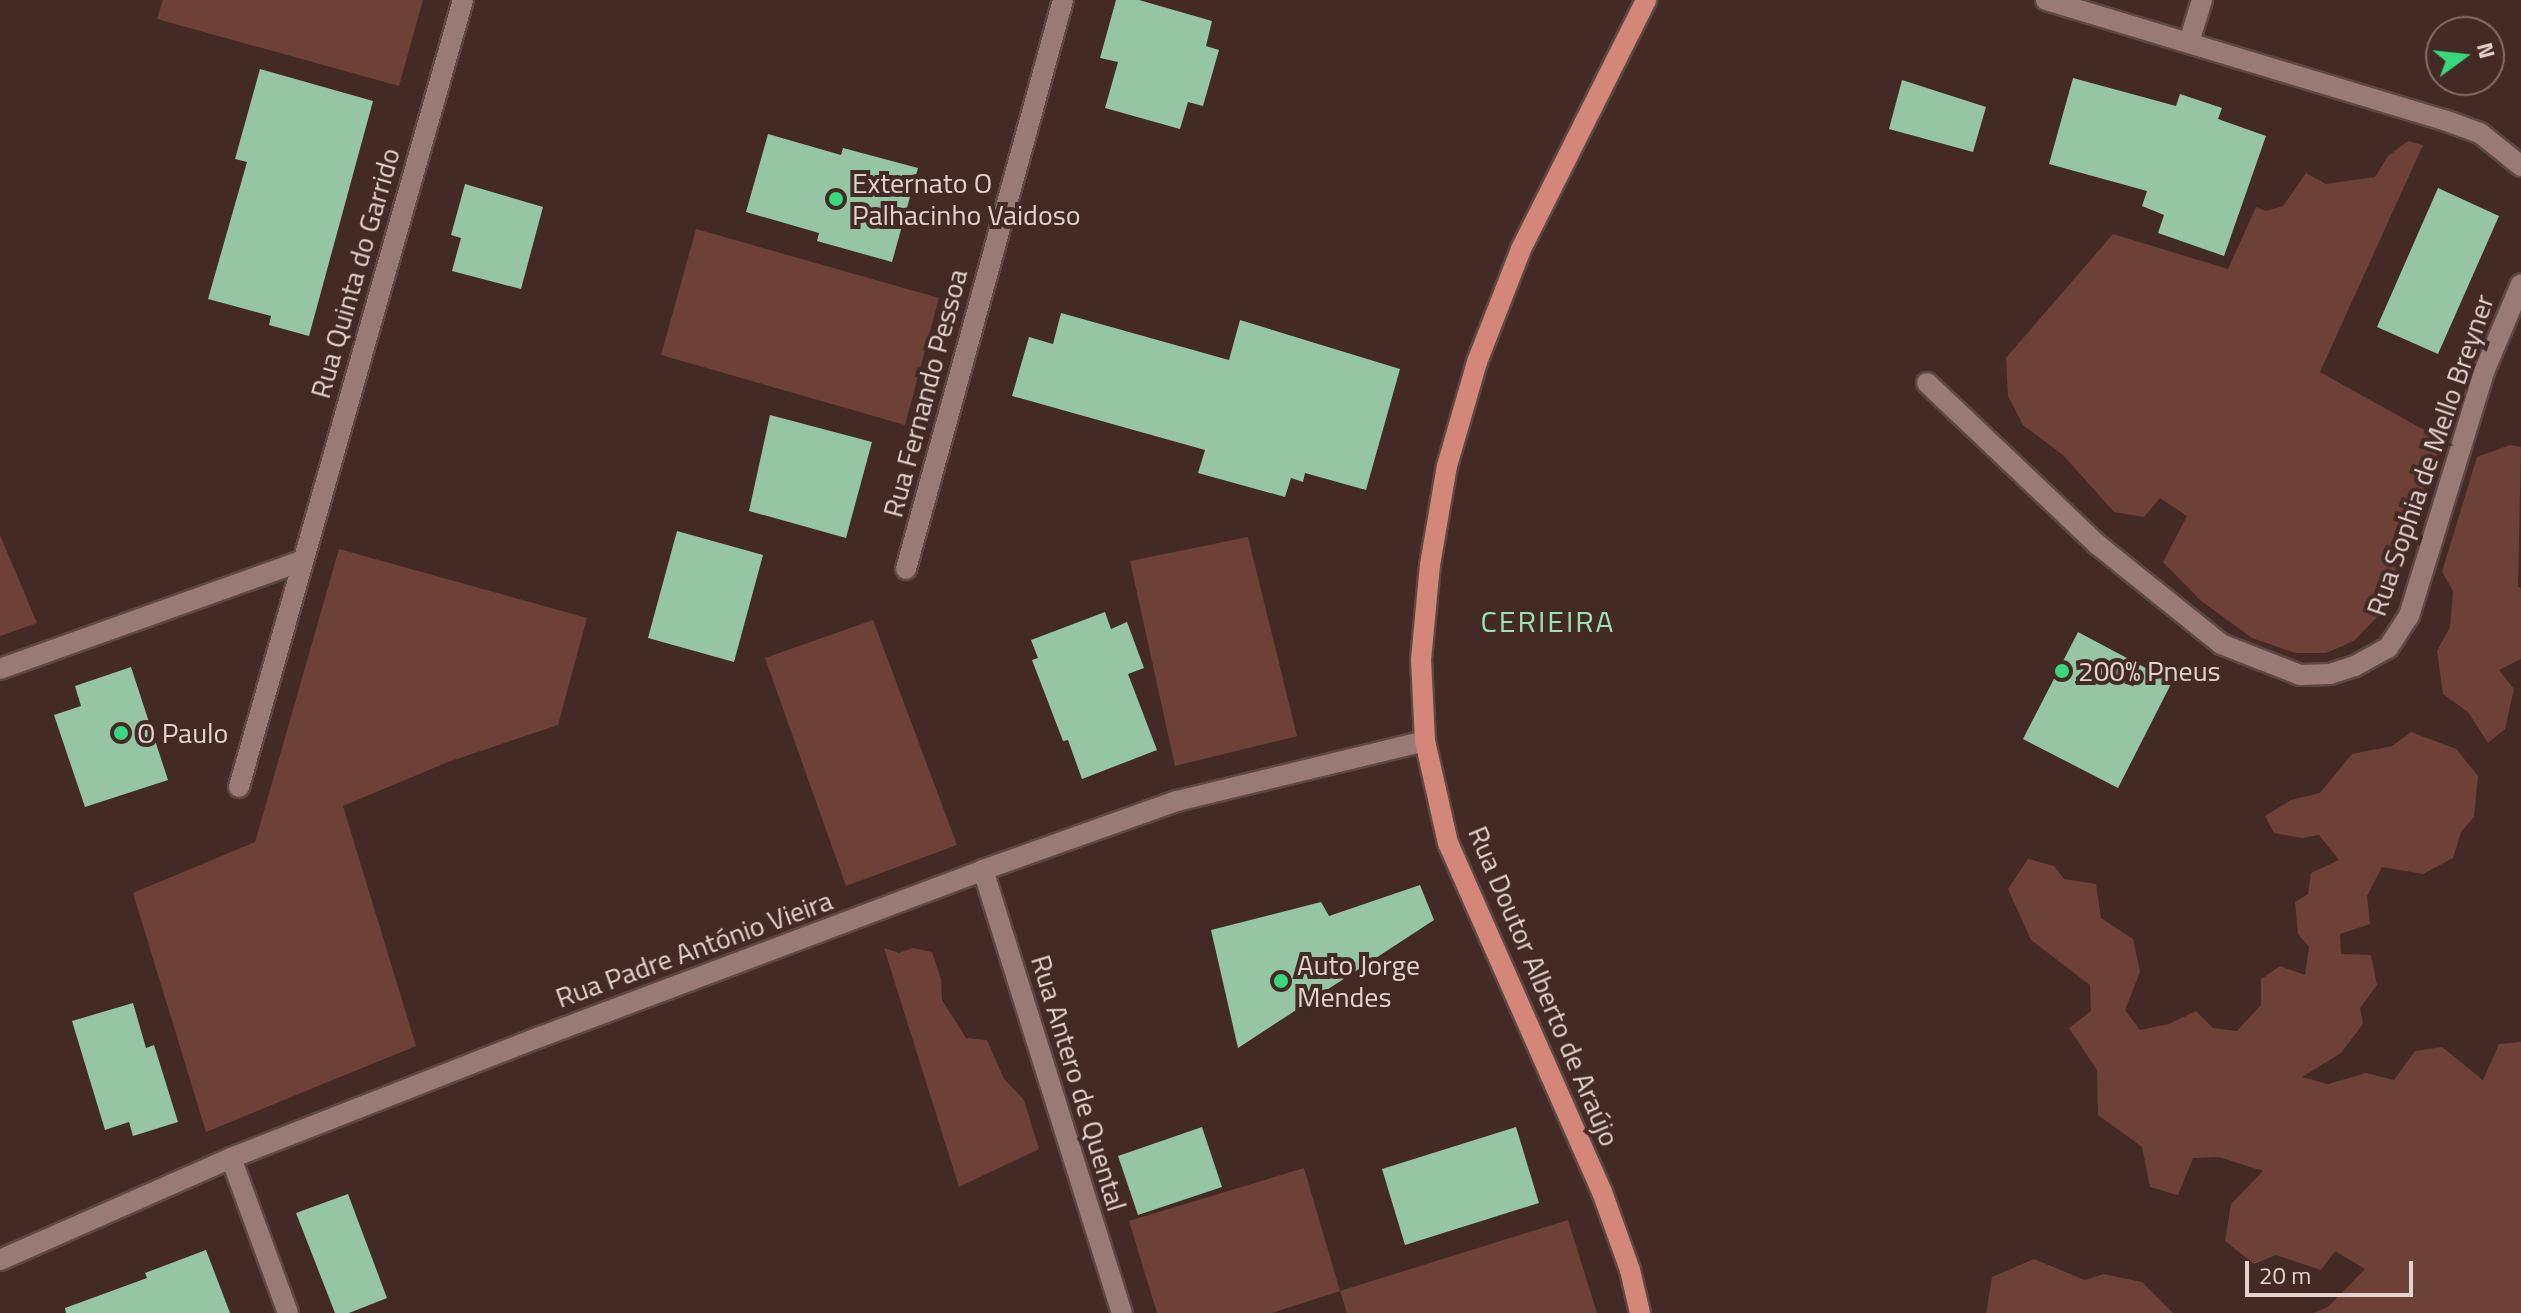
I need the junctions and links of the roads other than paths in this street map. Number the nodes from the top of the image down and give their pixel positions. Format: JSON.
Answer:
{"nodes":[{"id":1,"x":463,"y":0,"type":"edge"},
{"id":2,"x":1063,"y":0,"type":"edge"},
{"id":3,"x":1646,"y":0,"type":"edge"},
{"id":4,"x":2046,"y":0,"type":"edge"},
{"id":5,"x":2202,"y":0,"type":"edge"},
{"id":6,"x":2189,"y":42,"type":"junction"},
{"id":7,"x":2521,"y":166,"type":"edge"},
{"id":8,"x":2521,"y":284,"type":"edge"},
{"id":9,"x":1927,"y":383,"type":"dead end"},
{"id":10,"x":301,"y":561,"type":"junction"},
{"id":11,"x":906,"y":569,"type":"dead end"},
{"id":12,"x":0,"y":669,"type":"edge"},
{"id":13,"x":1425,"y":741,"type":"junction"},
{"id":14,"x":239,"y":787,"type":"dead end"},
{"id":15,"x":983,"y":870,"type":"junction"},
{"id":16,"x":231,"y":1158,"type":"junction"},
{"id":17,"x":0,"y":1260,"type":"edge"},
{"id":18,"x":288,"y":1313,"type":"edge"},
{"id":19,"x":1122,"y":1313,"type":"edge"},
{"id":20,"x":1640,"y":1313,"type":"edge"}],
"edges":[{"from":1,"to":10,"type":"street","name":"Rua Quinta do Garrido"},
{"from":2,"to":11,"type":"street","name":"Rua Fernando Pessoa"},
{"from":3,"to":13,"type":"main road","name":"Rua Doutor Alberto de Araújo"},
{"from":4,"to":6,"type":"street"},
{"from":5,"to":6,"type":"street"},
{"from":6,"to":7,"type":"street"},
{"from":8,"to":9,"type":"street","name":"Rua Sophia de Mello Breyner"},
{"from":10,"to":12,"type":"street"},
{"from":10,"to":14,"type":"street","name":"Rua Quinta do Garrido"},
{"from":13,"to":15,"type":"street","name":"Rua Padre António Vieira"},
{"from":13,"to":20,"type":"main road","name":"Rua Doutor Alberto de Araújo"},
{"from":15,"to":16,"type":"street","name":"Rua Padre António Vieira"},
{"from":15,"to":19,"type":"street","name":"Rua Antero de Quental"},
{"from":16,"to":17,"type":"street","name":"Rua Padre António Vieira"},
{"from":16,"to":18,"type":"street"}]}
